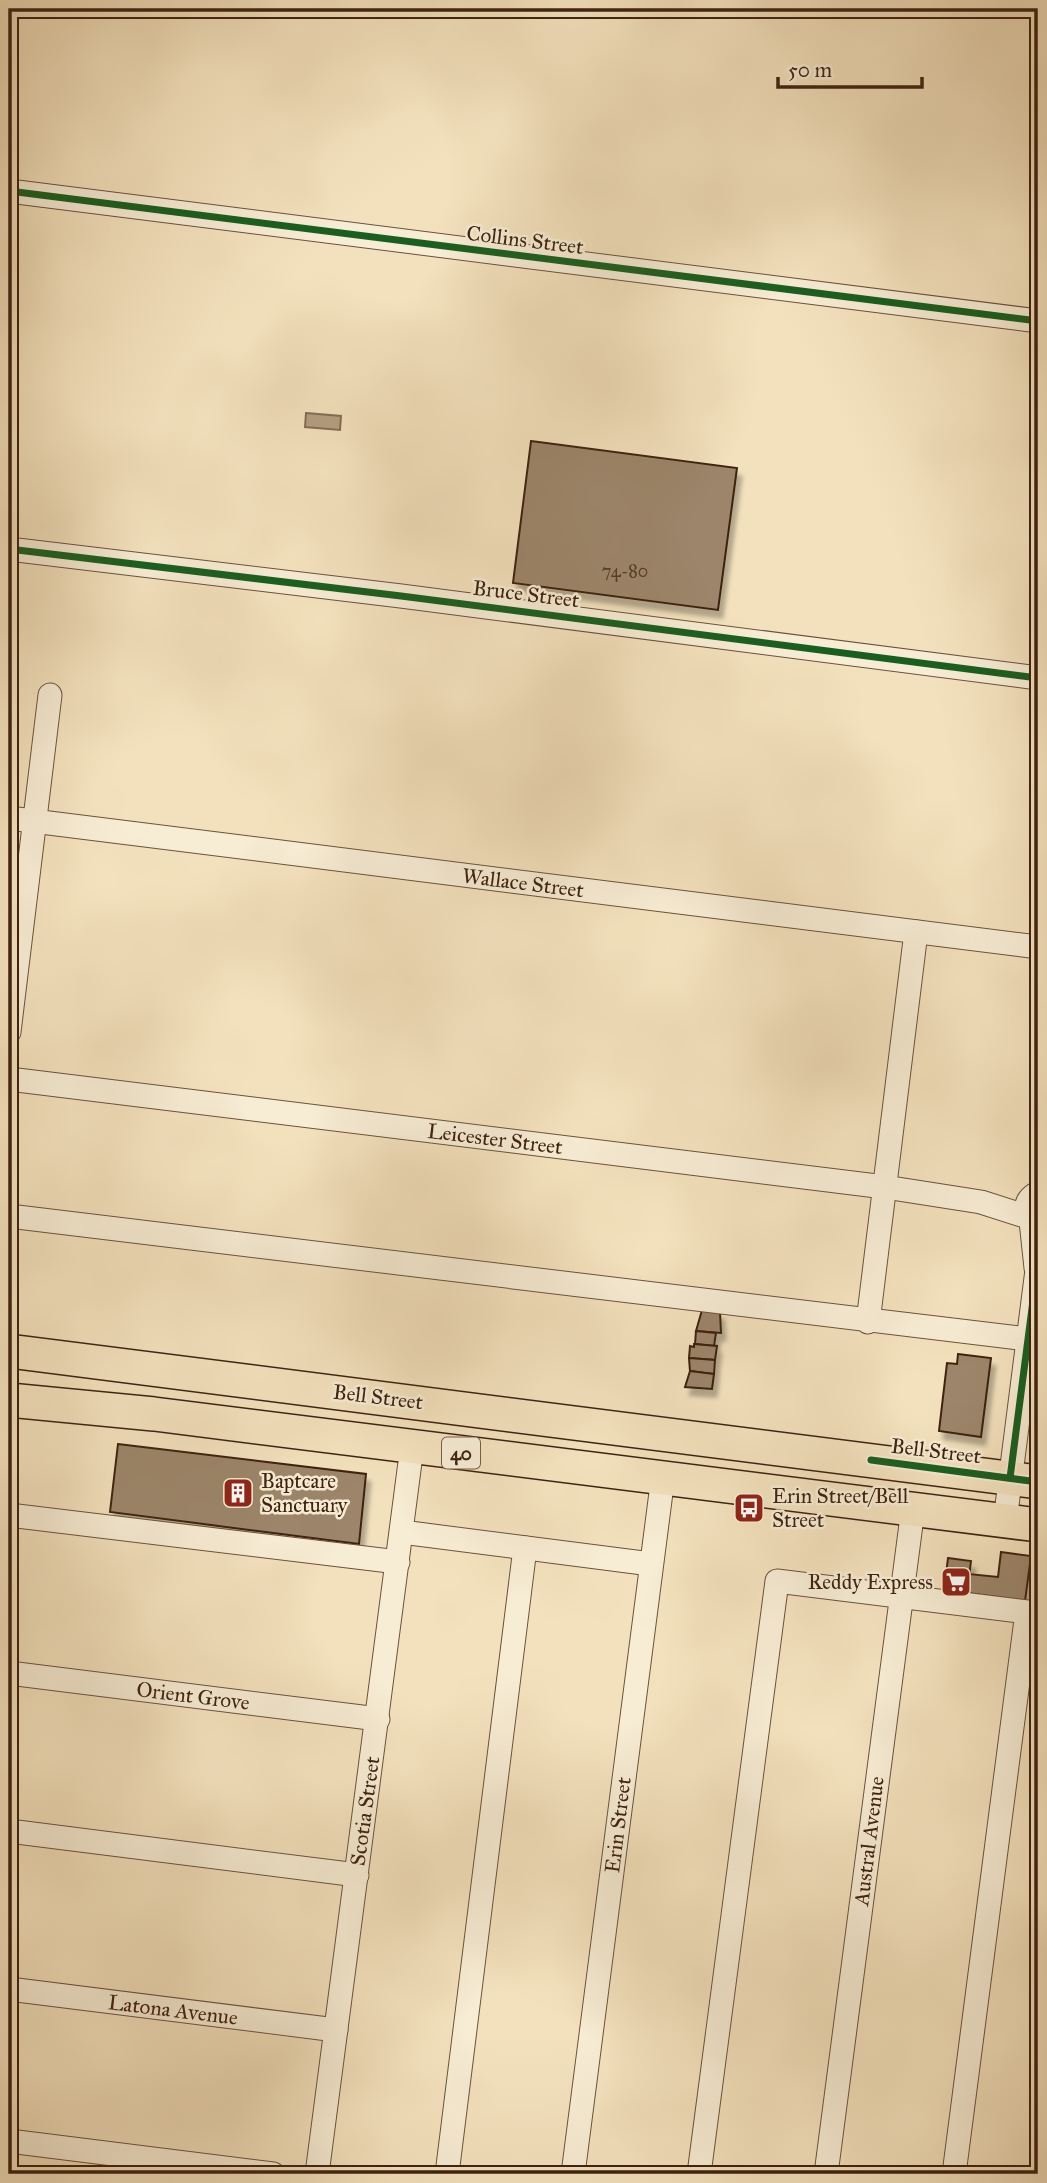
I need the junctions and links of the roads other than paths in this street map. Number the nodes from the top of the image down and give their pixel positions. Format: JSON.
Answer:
{"nodes":[{"id":1,"x":9,"y":191,"type":"edge"},
{"id":2,"x":1038,"y":321,"type":"edge"},
{"id":3,"x":9,"y":549,"type":"edge"},
{"id":4,"x":1038,"y":678,"type":"edge"},
{"id":5,"x":50,"y":695,"type":"dead end"},
{"id":6,"x":9,"y":818,"type":"edge"},
{"id":7,"x":33,"y":821,"type":"junction"},
{"id":8,"x":916,"y":932,"type":"junction"},
{"id":9,"x":1038,"y":947,"type":"edge"},
{"id":10,"x":9,"y":1032,"type":"edge"},
{"id":11,"x":9,"y":1079,"type":"edge"},
{"id":12,"x":885,"y":1187,"type":"junction"},
{"id":13,"x":1034,"y":1204,"type":"edge"},
{"id":14,"x":9,"y":1216,"type":"edge"},
{"id":15,"x":1037,"y":1265,"type":"edge"},
{"id":16,"x":868,"y":1322,"type":"junction"},
{"id":17,"x":1027,"y":1339,"type":"junction"},
{"id":18,"x":9,"y":1350,"type":"edge"},
{"id":19,"x":9,"y":1400,"type":"edge"},
{"id":20,"x":412,"y":1447,"type":"junction"},
{"id":21,"x":663,"y":1477,"type":"junction"},
{"id":22,"x":1024,"y":1480,"type":"edge"},
{"id":23,"x":912,"y":1509,"type":"junction"},
{"id":24,"x":9,"y":1515,"type":"edge"},
{"id":25,"x":1005,"y":1521,"type":"junction"},
{"id":26,"x":1038,"y":1525,"type":"edge"},
{"id":27,"x":402,"y":1532,"type":"junction"},
{"id":28,"x":525,"y":1548,"type":"junction"},
{"id":29,"x":398,"y":1562,"type":"junction"},
{"id":30,"x":651,"y":1564,"type":"junction"},
{"id":31,"x":900,"y":1596,"type":"junction"},
{"id":32,"x":9,"y":1673,"type":"edge"},
{"id":33,"x":378,"y":1719,"type":"junction"},
{"id":34,"x":9,"y":1831,"type":"edge"},
{"id":35,"x":357,"y":1875,"type":"junction"},
{"id":36,"x":9,"y":1989,"type":"edge"},
{"id":37,"x":337,"y":2030,"type":"junction"},
{"id":38,"x":9,"y":2141,"type":"edge"},
{"id":39,"x":273,"y":2174,"type":"edge"},
{"id":40,"x":317,"y":2174,"type":"edge"},
{"id":41,"x":447,"y":2174,"type":"edge"},
{"id":42,"x":573,"y":2174,"type":"edge"},
{"id":43,"x":699,"y":2174,"type":"edge"},
{"id":44,"x":826,"y":2174,"type":"edge"},
{"id":45,"x":954,"y":2174,"type":"edge"}],
"edges":[{"from":1,"to":2,"type":"street","name":"Collins Street"},
{"from":3,"to":4,"type":"street","name":"Bruce Street"},
{"from":5,"to":7,"type":"street"},
{"from":6,"to":7,"type":"street","name":"Wallace Street"},
{"from":7,"to":8,"type":"street","name":"Wallace Street"},
{"from":7,"to":10,"type":"street"},
{"from":8,"to":9,"type":"street","name":"Wallace Street"},
{"from":8,"to":12,"type":"street"},
{"from":11,"to":12,"type":"street","name":"Leicester Street"},
{"from":12,"to":13,"type":"street","name":"Leicester Street"},
{"from":12,"to":16,"type":"street"},
{"from":13,"to":15,"type":"street"},
{"from":14,"to":16,"type":"street"},
{"from":15,"to":17,"type":"street"},
{"from":16,"to":17,"type":"street"},
{"from":17,"to":22,"type":"street"},
{"from":18,"to":22,"type":"highway","name":"Bell Street","number":"40"},
{"from":19,"to":20,"type":"highway","number":"40"},
{"from":20,"to":21,"type":"highway","number":"40"},
{"from":20,"to":27,"type":"street","name":"Scotia Street"},
{"from":21,"to":23,"type":"highway","number":"40"},
{"from":21,"to":30,"type":"street","name":"Erin Street"},
{"from":22,"to":25,"type":"street"},
{"from":23,"to":25,"type":"highway","number":"40"},
{"from":23,"to":31,"type":"street","name":"Austral Avenue"},
{"from":24,"to":29,"type":"street"},
{"from":25,"to":26,"type":"highway","number":"40"},
{"from":27,"to":28,"type":"street"},
{"from":27,"to":29,"type":"street","name":"Scotia Street"},
{"from":28,"to":30,"type":"street"},
{"from":28,"to":41,"type":"street"},
{"from":29,"to":33,"type":"street","name":"Scotia Street"},
{"from":30,"to":42,"type":"street","name":"Erin Street"},
{"from":31,"to":43,"type":"street"},
{"from":31,"to":44,"type":"street","name":"Austral Avenue"},
{"from":31,"to":45,"type":"street"},
{"from":32,"to":33,"type":"street","name":"Orient Grove"},
{"from":33,"to":35,"type":"street","name":"Scotia Street"},
{"from":34,"to":35,"type":"street"},
{"from":35,"to":37,"type":"street","name":"Scotia Street"},
{"from":36,"to":37,"type":"street","name":"Latona Avenue"},
{"from":37,"to":40,"type":"street","name":"Scotia Street"},
{"from":38,"to":39,"type":"street"}]}
